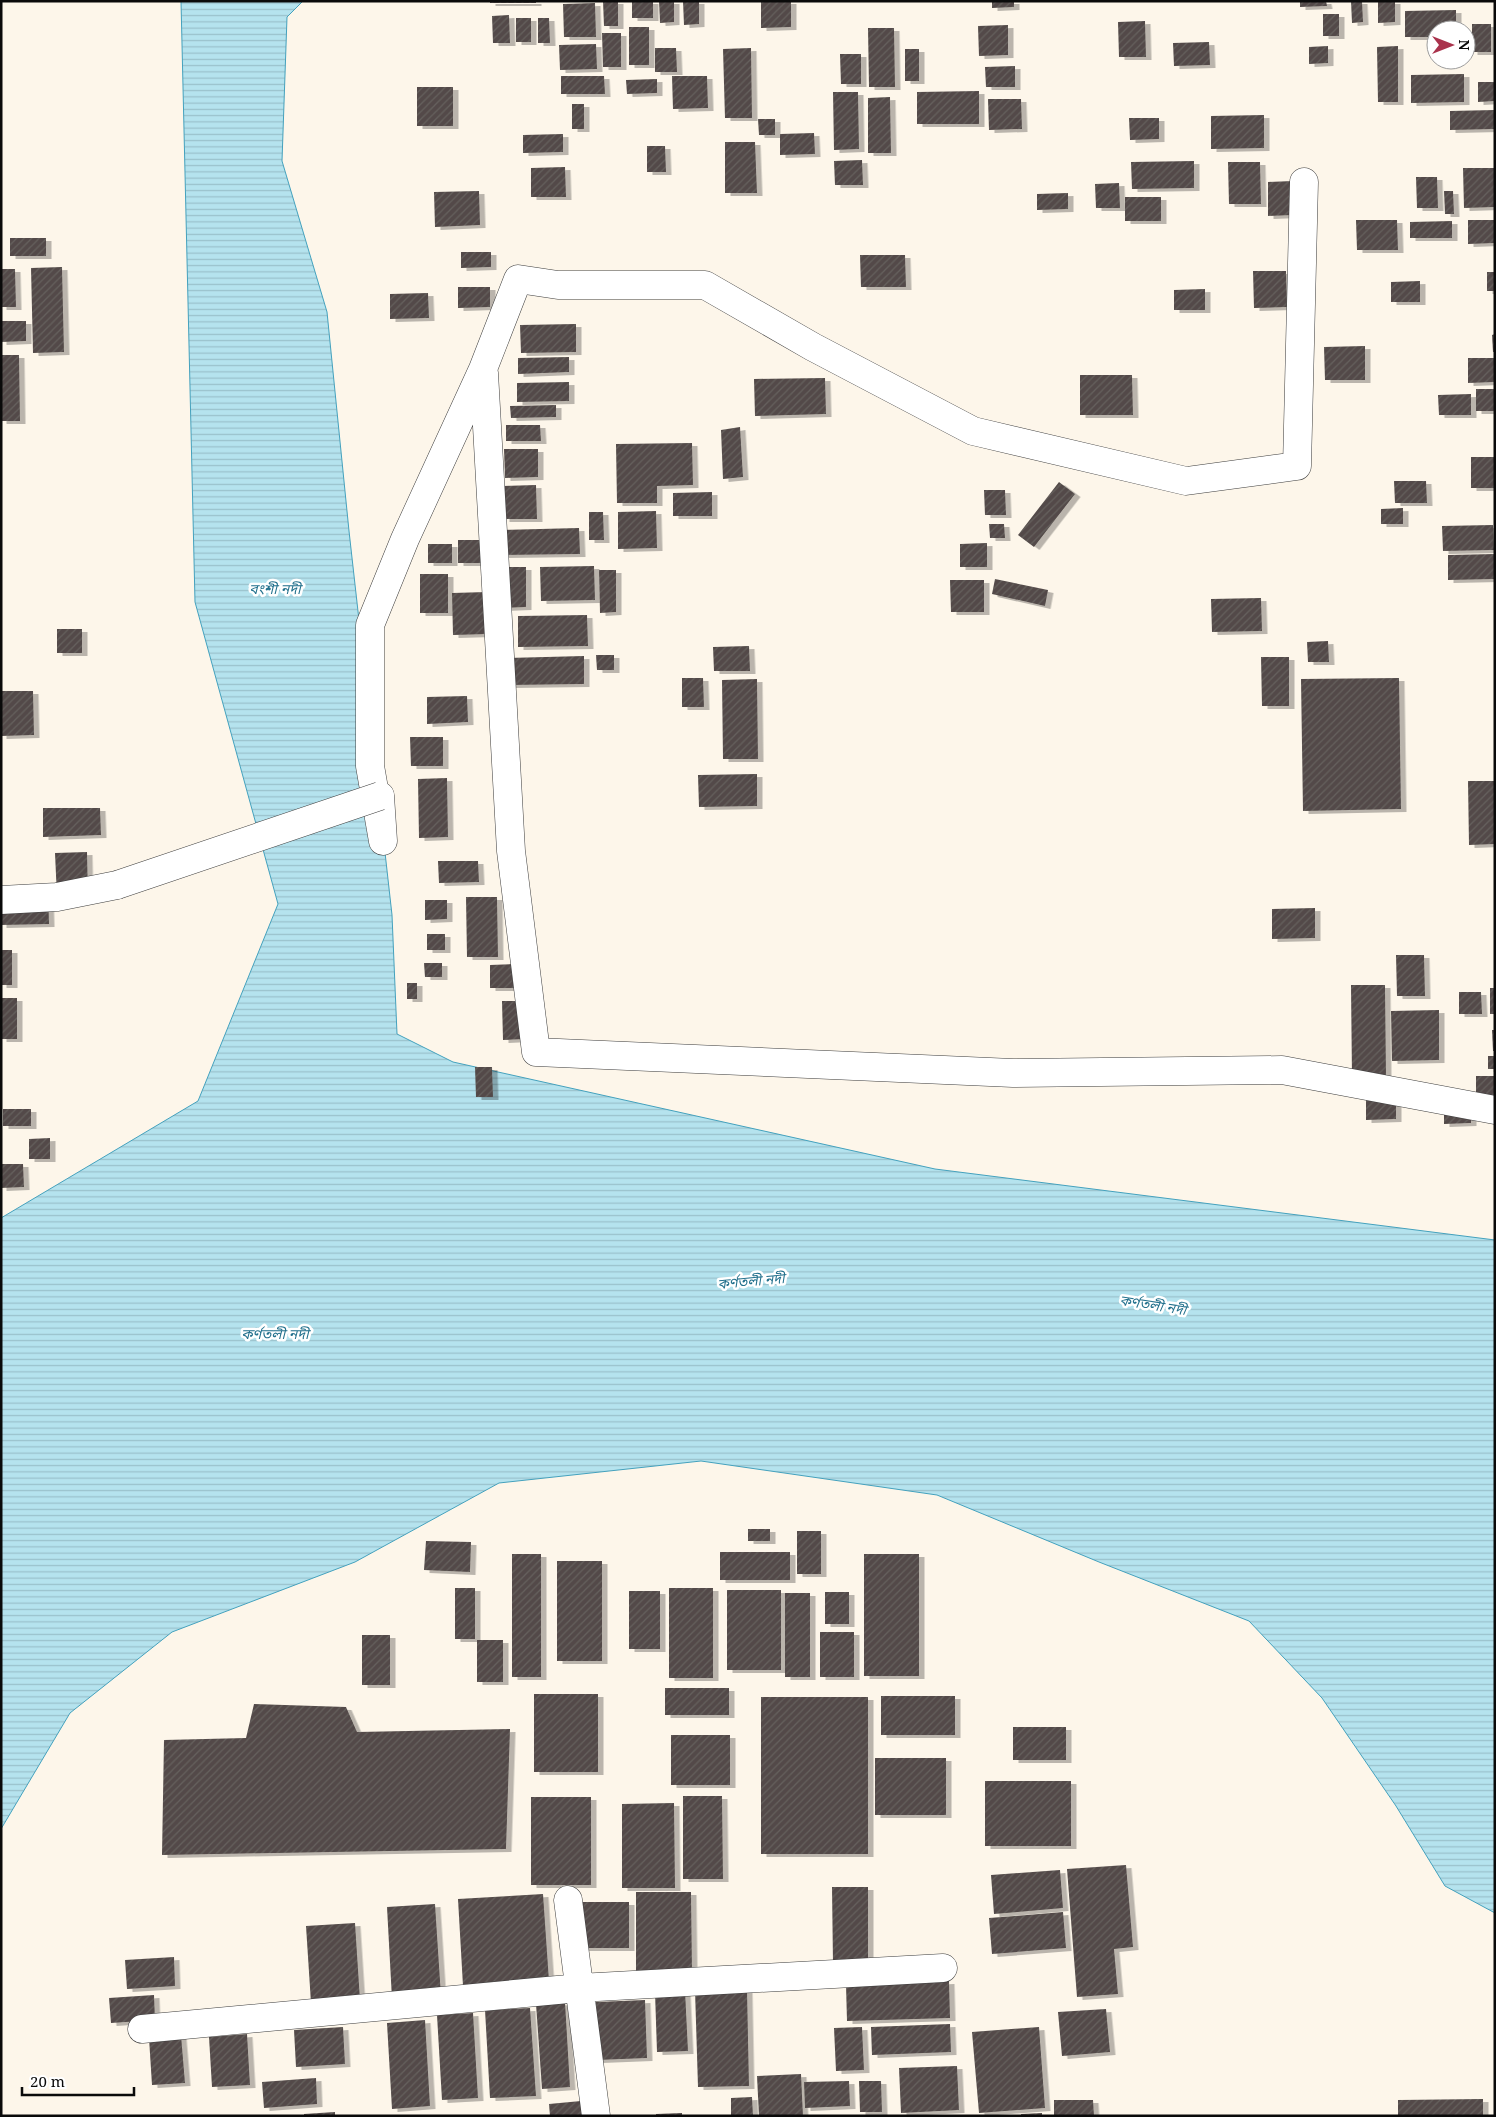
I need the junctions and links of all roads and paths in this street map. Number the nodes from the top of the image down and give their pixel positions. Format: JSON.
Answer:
{"nodes":[{"id":1,"x":1304,"y":182,"type":"dead end"},
{"id":2,"x":483,"y":369,"type":"junction"},
{"id":3,"x":1,"y":900,"type":"edge"},
{"id":4,"x":1495,"y":1110,"type":"edge"},
{"id":5,"x":568,"y":1900,"type":"dead end"},
{"id":6,"x":943,"y":1968,"type":"dead end"},
{"id":7,"x":579,"y":1988,"type":"junction"},
{"id":8,"x":142,"y":2029,"type":"dead end"},
{"id":9,"x":596,"y":2116,"type":"edge"}],
"edges":[{"from":1,"to":2,"type":"street"},
{"from":2,"to":3,"type":"street","bridge":true},
{"from":2,"to":4,"type":"street"},
{"from":5,"to":7,"type":"street"},
{"from":6,"to":7,"type":"street"},
{"from":7,"to":8,"type":"street"},
{"from":7,"to":9,"type":"street"}]}
